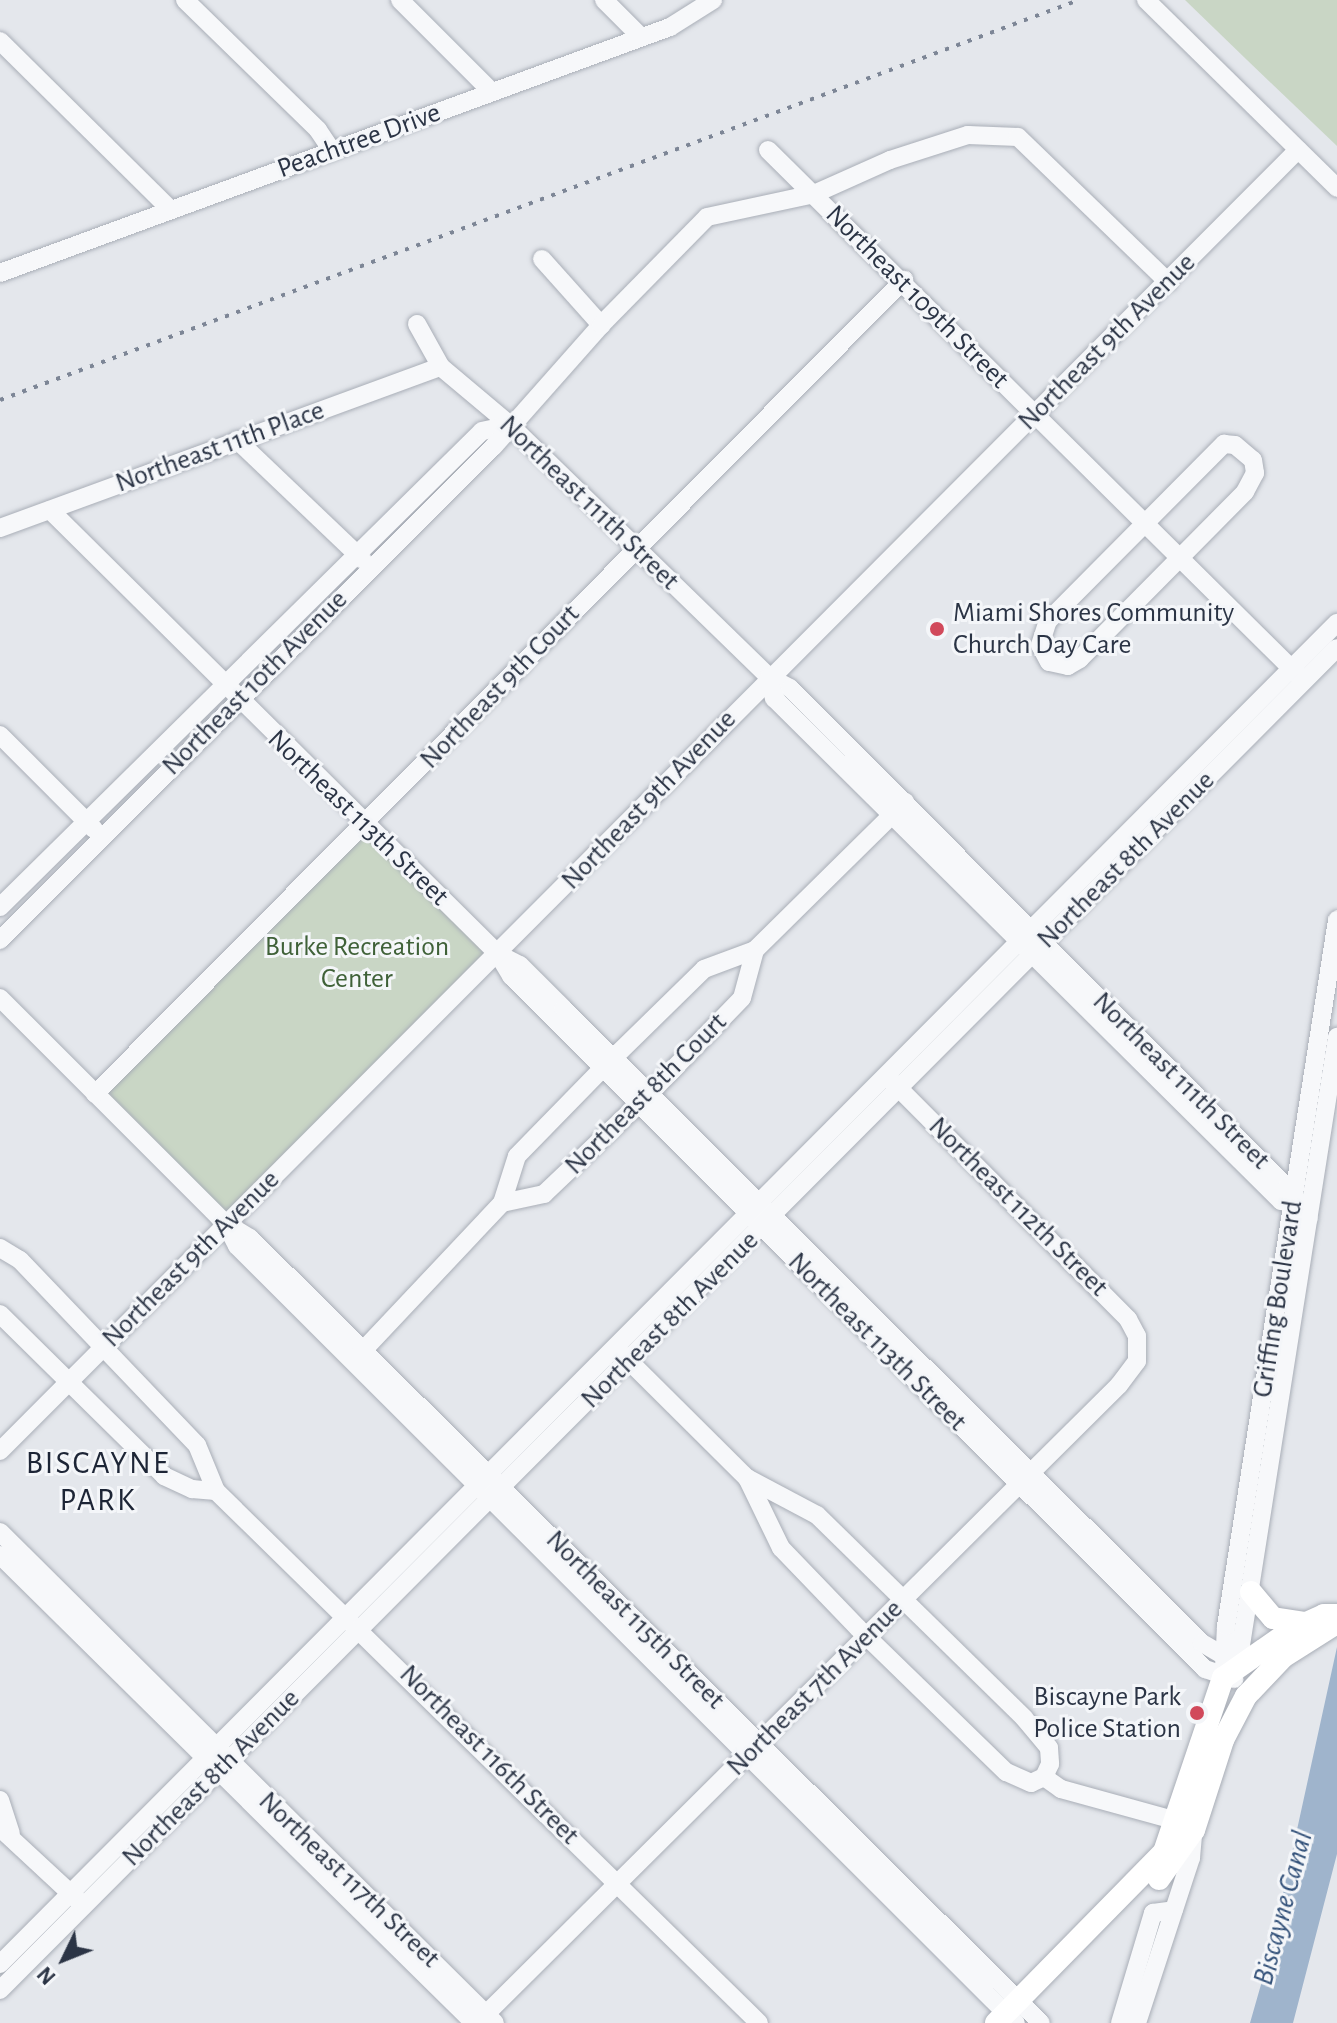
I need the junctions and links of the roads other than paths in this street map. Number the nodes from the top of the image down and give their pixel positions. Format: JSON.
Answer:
{"nodes":[{"id":1,"x":185,"y":0,"type":"edge"},
{"id":2,"x":400,"y":0,"type":"edge"},
{"id":3,"x":604,"y":0,"type":"edge"},
{"id":4,"x":713,"y":0,"type":"edge"},
{"id":5,"x":1146,"y":0,"type":"edge"},
{"id":6,"x":641,"y":37,"type":"junction"},
{"id":7,"x":0,"y":41,"type":"edge"},
{"id":8,"x":492,"y":92,"type":"junction"},
{"id":9,"x":768,"y":150,"type":"dead end"},
{"id":10,"x":1298,"y":150,"type":"junction"},
{"id":11,"x":332,"y":151,"type":"junction"},
{"id":12,"x":1337,"y":188,"type":"edge"},
{"id":13,"x":814,"y":194,"type":"junction"},
{"id":14,"x":170,"y":209,"type":"junction"},
{"id":15,"x":542,"y":259,"type":"dead end"},
{"id":16,"x":0,"y":273,"type":"edge"},
{"id":17,"x":904,"y":280,"type":"junction"},
{"id":18,"x":1168,"y":282,"type":"junction"},
{"id":19,"x":417,"y":324,"type":"dead end"},
{"id":20,"x":601,"y":325,"type":"junction"},
{"id":21,"x":441,"y":367,"type":"junction"},
{"id":22,"x":1035,"y":415,"type":"junction"},
{"id":23,"x":510,"y":425,"type":"junction"},
{"id":24,"x":237,"y":440,"type":"junction"},
{"id":25,"x":50,"y":510,"type":"junction"},
{"id":26,"x":1143,"y":523,"type":"junction"},
{"id":27,"x":0,"y":528,"type":"edge"},
{"id":28,"x":637,"y":547,"type":"junction"},
{"id":29,"x":355,"y":553,"type":"junction"},
{"id":30,"x":1180,"y":559,"type":"junction"},
{"id":31,"x":371,"y":568,"type":"junction"},
{"id":32,"x":1337,"y":623,"type":"edge"},
{"id":33,"x":1337,"y":648,"type":"edge"},
{"id":34,"x":1297,"y":675,"type":"junction"},
{"id":35,"x":769,"y":677,"type":"junction"},
{"id":36,"x":223,"y":687,"type":"junction"},
{"id":37,"x":238,"y":702,"type":"junction"},
{"id":38,"x":0,"y":735,"type":"edge"},
{"id":39,"x":898,"y":808,"type":"junction"},
{"id":40,"x":86,"y":821,"type":"junction"},
{"id":41,"x":366,"y":825,"type":"junction"},
{"id":42,"x":102,"y":836,"type":"junction"},
{"id":43,"x":0,"y":907,"type":"edge"},
{"id":44,"x":1337,"y":920,"type":"edge"},
{"id":45,"x":0,"y":940,"type":"edge"},
{"id":46,"x":1032,"y":942,"type":"junction"},
{"id":47,"x":755,"y":950,"type":"junction"},
{"id":48,"x":498,"y":954,"type":"junction"},
{"id":49,"x":1334,"y":957,"type":"edge"},
{"id":50,"x":0,"y":998,"type":"edge"},
{"id":51,"x":1337,"y":1037,"type":"edge"},
{"id":52,"x":608,"y":1063,"type":"junction"},
{"id":53,"x":893,"y":1082,"type":"junction"},
{"id":54,"x":1320,"y":1086,"type":"junction"},
{"id":55,"x":95,"y":1094,"type":"junction"},
{"id":56,"x":644,"y":1098,"type":"junction"},
{"id":57,"x":1293,"y":1202,"type":"junction"},
{"id":58,"x":502,"y":1203,"type":"junction"},
{"id":59,"x":760,"y":1216,"type":"junction"},
{"id":60,"x":1309,"y":1218,"type":"junction"},
{"id":61,"x":225,"y":1223,"type":"junction"},
{"id":62,"x":0,"y":1248,"type":"edge"},
{"id":63,"x":0,"y":1314,"type":"edge"},
{"id":64,"x":1139,"y":1344,"type":"joint"},
{"id":65,"x":105,"y":1346,"type":"junction"},
{"id":66,"x":622,"y":1355,"type":"junction"},
{"id":67,"x":358,"y":1356,"type":"junction"},
{"id":68,"x":68,"y":1380,"type":"junction"},
{"id":69,"x":1271,"y":1412,"type":"junction"},
{"id":70,"x":0,"y":1451,"type":"edge"},
{"id":71,"x":747,"y":1478,"type":"junction"},
{"id":72,"x":1024,"y":1478,"type":"junction"},
{"id":73,"x":491,"y":1487,"type":"junction"},
{"id":74,"x":216,"y":1491,"type":"junction"},
{"id":75,"x":0,"y":1532,"type":"edge"},
{"id":76,"x":0,"y":1555,"type":"edge"},
{"id":77,"x":1251,"y":1592,"type":"junction"},
{"id":78,"x":904,"y":1600,"type":"junction"},
{"id":79,"x":1337,"y":1617,"type":"edge"},
{"id":80,"x":355,"y":1623,"type":"junction"},
{"id":81,"x":1306,"y":1623,"type":"junction"},
{"id":82,"x":1226,"y":1626,"type":"junction"},
{"id":83,"x":867,"y":1636,"type":"junction"},
{"id":84,"x":1197,"y":1638,"type":"junction"},
{"id":85,"x":1269,"y":1669,"type":"junction"},
{"id":86,"x":1230,"y":1670,"type":"junction"},
{"id":87,"x":1240,"y":1706,"type":"junction"},
{"id":88,"x":755,"y":1749,"type":"junction"},
{"id":89,"x":216,"y":1761,"type":"junction"},
{"id":90,"x":1044,"y":1777,"type":"junction"},
{"id":91,"x":0,"y":1800,"type":"edge"},
{"id":92,"x":1185,"y":1827,"type":"junction"},
{"id":93,"x":5,"y":1831,"type":"edge"},
{"id":94,"x":620,"y":1883,"type":"junction"},
{"id":95,"x":78,"y":1900,"type":"junction"},
{"id":96,"x":1174,"y":1910,"type":"junction"},
{"id":97,"x":0,"y":1964,"type":"edge"},
{"id":98,"x":0,"y":1990,"type":"edge"},
{"id":99,"x":1018,"y":2017,"type":"edge"},
{"id":100,"x":483,"y":2021,"type":"edge"},
{"id":101,"x":759,"y":2023,"type":"edge"},
{"id":102,"x":1120,"y":2023,"type":"edge"},
{"id":103,"x":1137,"y":2023,"type":"edge"}],
"edges":[{"from":1,"to":11,"type":"street"},
{"from":2,"to":8,"type":"street"},
{"from":3,"to":6,"type":"street"},
{"from":4,"to":6,"type":"street","name":"Peachtree Drive"},
{"from":5,"to":10,"type":"street"},
{"from":6,"to":8,"type":"street","name":"Peachtree Drive"},
{"from":7,"to":14,"type":"street"},
{"from":8,"to":11,"type":"street","name":"Peachtree Drive"},
{"from":9,"to":13,"type":"street","name":"Northeast 109th Street"},
{"from":10,"to":12,"type":"street"},
{"from":10,"to":18,"type":"street","name":"Northeast 9th Avenue"},
{"from":11,"to":14,"type":"street","name":"Peachtree Drive"},
{"from":13,"to":17,"type":"street","name":"Northeast 109th Street"},
{"from":13,"to":18,"type":"street","name":"Northeast 10th Avenue"},
{"from":13,"to":20,"type":"street","name":"Northeast 10th Avenue"},
{"from":14,"to":16,"type":"street","name":"Peachtree Drive"},
{"from":15,"to":20,"type":"street"},
{"from":17,"to":22,"type":"street","name":"Northeast 109th Street"},
{"from":17,"to":28,"type":"street","name":"Northeast 9th Court"},
{"from":18,"to":22,"type":"street","name":"Northeast 9th Avenue"},
{"from":19,"to":21,"type":"street","name":"Northeast 111th Street"},
{"from":20,"to":23,"type":"street","name":"Northeast 10th Avenue"},
{"from":21,"to":23,"type":"street","name":"Northeast 111th Street"},
{"from":21,"to":24,"type":"street","name":"Northeast 11th Place"},
{"from":22,"to":26,"type":"street","name":"Northeast 109th Street"},
{"from":22,"to":35,"type":"street","name":"Northeast 9th Avenue"},
{"from":23,"to":28,"type":"street","name":"Northeast 111th Street"},
{"from":23,"to":29,"type":"street","name":"Northeast 10th Avenue"},
{"from":23,"to":31,"type":"street","name":"Northeast 10th Avenue"},
{"from":24,"to":25,"type":"street","name":"Northeast 11th Place"},
{"from":24,"to":29,"type":"street"},
{"from":25,"to":27,"type":"street","name":"Northeast 11th Place"},
{"from":25,"to":36,"type":"street","name":"Northeast 113th Street"},
{"from":26,"to":30,"type":"street","name":"Northeast 109th Street"},
{"from":26,"to":30,"type":"street"},
{"from":26,"to":30,"type":"street"},
{"from":28,"to":35,"type":"street","name":"Northeast 111th Street"},
{"from":28,"to":41,"type":"street","name":"Northeast 9th Court"},
{"from":29,"to":31,"type":"street"},
{"from":29,"to":36,"type":"street","name":"Northeast 10th Avenue"},
{"from":30,"to":34,"type":"street","name":"Northeast 109th Street"},
{"from":31,"to":37,"type":"street","name":"Northeast 10th Avenue"},
{"from":32,"to":34,"type":"street","name":"Northeast 8th Avenue"},
{"from":33,"to":34,"type":"street","name":"Northeast 8th Avenue"},
{"from":34,"to":46,"type":"street","name":"Northeast 8th Avenue"},
{"from":35,"to":39,"type":"street","name":"Northeast 111th Street"},
{"from":35,"to":48,"type":"street","name":"Northeast 9th Avenue"},
{"from":36,"to":37,"type":"street","name":"Northeast 113th Street"},
{"from":36,"to":40,"type":"street","name":"Northeast 10th Avenue"},
{"from":37,"to":41,"type":"street","name":"Northeast 113th Street"},
{"from":37,"to":42,"type":"street","name":"Northeast 10th Avenue"},
{"from":38,"to":40,"type":"street"},
{"from":39,"to":46,"type":"street","name":"Northeast 111th Street"},
{"from":39,"to":47,"type":"street","name":"Northeast 8th Court"},
{"from":40,"to":42,"type":"street"},
{"from":40,"to":43,"type":"street","name":"Northeast 10th Avenue"},
{"from":41,"to":48,"type":"street","name":"Northeast 113th Street"},
{"from":41,"to":55,"type":"street","name":"Northeast 9th Court"},
{"from":42,"to":45,"type":"street","name":"Northeast 10th Avenue"},
{"from":44,"to":49,"type":"street","name":"Griffing Boulevard"},
{"from":46,"to":53,"type":"street","name":"Northeast 8th Avenue"},
{"from":46,"to":57,"type":"street","name":"Northeast 111th Street"},
{"from":47,"to":52,"type":"street","name":"Northeast 8th Court"},
{"from":47,"to":56,"type":"street","name":"Northeast 8th Court"},
{"from":48,"to":52,"type":"street","name":"Northeast 113th Street"},
{"from":48,"to":61,"type":"street","name":"Northeast 9th Avenue"},
{"from":49,"to":54,"type":"street","name":"Griffing Boulevard"},
{"from":50,"to":55,"type":"street","name":"Northeast 115th Street"},
{"from":51,"to":54,"type":"street","name":"Griffing Boulevard"},
{"from":52,"to":56,"type":"street","name":"Northeast 113th Street"},
{"from":52,"to":58,"type":"street","name":"Northeast 8th Court"},
{"from":53,"to":59,"type":"street","name":"Northeast 8th Avenue"},
{"from":53,"to":64,"type":"street","name":"Northeast 112th Street"},
{"from":54,"to":57,"type":"street","name":"Griffing Boulevard"},
{"from":54,"to":60,"type":"street","name":"Griffing Boulevard"},
{"from":55,"to":61,"type":"street","name":"Northeast 115th Street"},
{"from":56,"to":58,"type":"street","name":"Northeast 8th Court"},
{"from":56,"to":59,"type":"street","name":"Northeast 113th Street"},
{"from":57,"to":60,"type":"street","name":"Northeast 111th Street"},
{"from":57,"to":69,"type":"street","name":"Griffing Boulevard"},
{"from":58,"to":67,"type":"street","name":"Northeast 8th Court"},
{"from":59,"to":66,"type":"street","name":"Northeast 8th Avenue"},
{"from":59,"to":72,"type":"street","name":"Northeast 113th Street"},
{"from":60,"to":69,"type":"street","name":"Griffing Boulevard"},
{"from":61,"to":65,"type":"street","name":"Northeast 9th Avenue"},
{"from":61,"to":67,"type":"street","name":"Northeast 115th Street"},
{"from":62,"to":65,"type":"street","name":"Northeast 116th Street"},
{"from":63,"to":68,"type":"street"},
{"from":64,"to":72,"type":"street","name":"Northeast 7th Avenue"},
{"from":65,"to":68,"type":"street","name":"Northeast 9th Avenue"},
{"from":65,"to":74,"type":"street","name":"Northeast 116th Street"},
{"from":66,"to":71,"type":"street"},
{"from":66,"to":73,"type":"street","name":"Northeast 8th Avenue"},
{"from":67,"to":73,"type":"street","name":"Northeast 115th Street"},
{"from":68,"to":70,"type":"street","name":"Northeast 9th Avenue"},
{"from":68,"to":74,"type":"street"},
{"from":69,"to":77,"type":"street","name":"Griffing Boulevard"},
{"from":69,"to":82,"type":"street","name":"Griffing Boulevard"},
{"from":71,"to":78,"type":"street"},
{"from":71,"to":83,"type":"street"},
{"from":72,"to":78,"type":"street","name":"Northeast 7th Avenue"},
{"from":72,"to":84,"type":"street","name":"Northeast 113th Street"},
{"from":72,"to":86,"type":"street","name":"Northeast 113th Street"},
{"from":73,"to":80,"type":"street","name":"Northeast 8th Avenue"},
{"from":73,"to":88,"type":"street","name":"Northeast 115th Street"},
{"from":74,"to":80,"type":"street","name":"Northeast 116th Street"},
{"from":75,"to":89,"type":"street","name":"Northeast 117th Street"},
{"from":76,"to":89,"type":"street","name":"Northeast 117th Street"},
{"from":77,"to":81,"type":"main road"},
{"from":77,"to":86,"type":"street","name":"Griffing Boulevard"},
{"from":78,"to":83,"type":"street","name":"Northeast 7th Avenue"},
{"from":78,"to":90,"type":"street"},
{"from":79,"to":81,"type":"main road"},
{"from":79,"to":85,"type":"main road"},
{"from":80,"to":89,"type":"street","name":"Northeast 8th Avenue"},
{"from":80,"to":94,"type":"street","name":"Northeast 116th Street"},
{"from":81,"to":86,"type":"main road"},
{"from":82,"to":84,"type":"street"},
{"from":82,"to":86,"type":"street","name":"Griffing Boulevard"},
{"from":83,"to":88,"type":"street","name":"Northeast 7th Avenue"},
{"from":83,"to":90,"type":"street"},
{"from":84,"to":86,"type":"street","name":"Northeast 113th Street"},
{"from":85,"to":86,"type":"main road"},
{"from":85,"to":87,"type":"main road"},
{"from":86,"to":87,"type":"main road","name":"Griffing Boulevard"},
{"from":86,"to":92,"type":"main road","name":"Griffing Boulevard"},
{"from":87,"to":92,"type":"main road"},
{"from":88,"to":94,"type":"street","name":"Northeast 7th Avenue"},
{"from":88,"to":99,"type":"street","name":"Northeast 115th Street"},
{"from":89,"to":95,"type":"street","name":"Northeast 8th Avenue"},
{"from":89,"to":100,"type":"street","name":"Northeast 117th Street"},
{"from":90,"to":92,"type":"street"},
{"from":91,"to":93,"type":"street"},
{"from":92,"to":96,"type":"street","name":"Griffing Boulevard"},
{"from":92,"to":99,"type":"main road","name":"Griffing Boulevard"},
{"from":92,"to":99,"type":"main road"},
{"from":93,"to":95,"type":"street"},
{"from":94,"to":100,"type":"street","name":"Northeast 7th Avenue"},
{"from":94,"to":101,"type":"street","name":"Northeast 116th Street"},
{"from":95,"to":97,"type":"street","name":"Northeast 8th Avenue"},
{"from":95,"to":98,"type":"street","name":"Northeast 8th Avenue"},
{"from":96,"to":102,"type":"street"},
{"from":96,"to":103,"type":"street","name":"Griffing Boulevard"}]}
